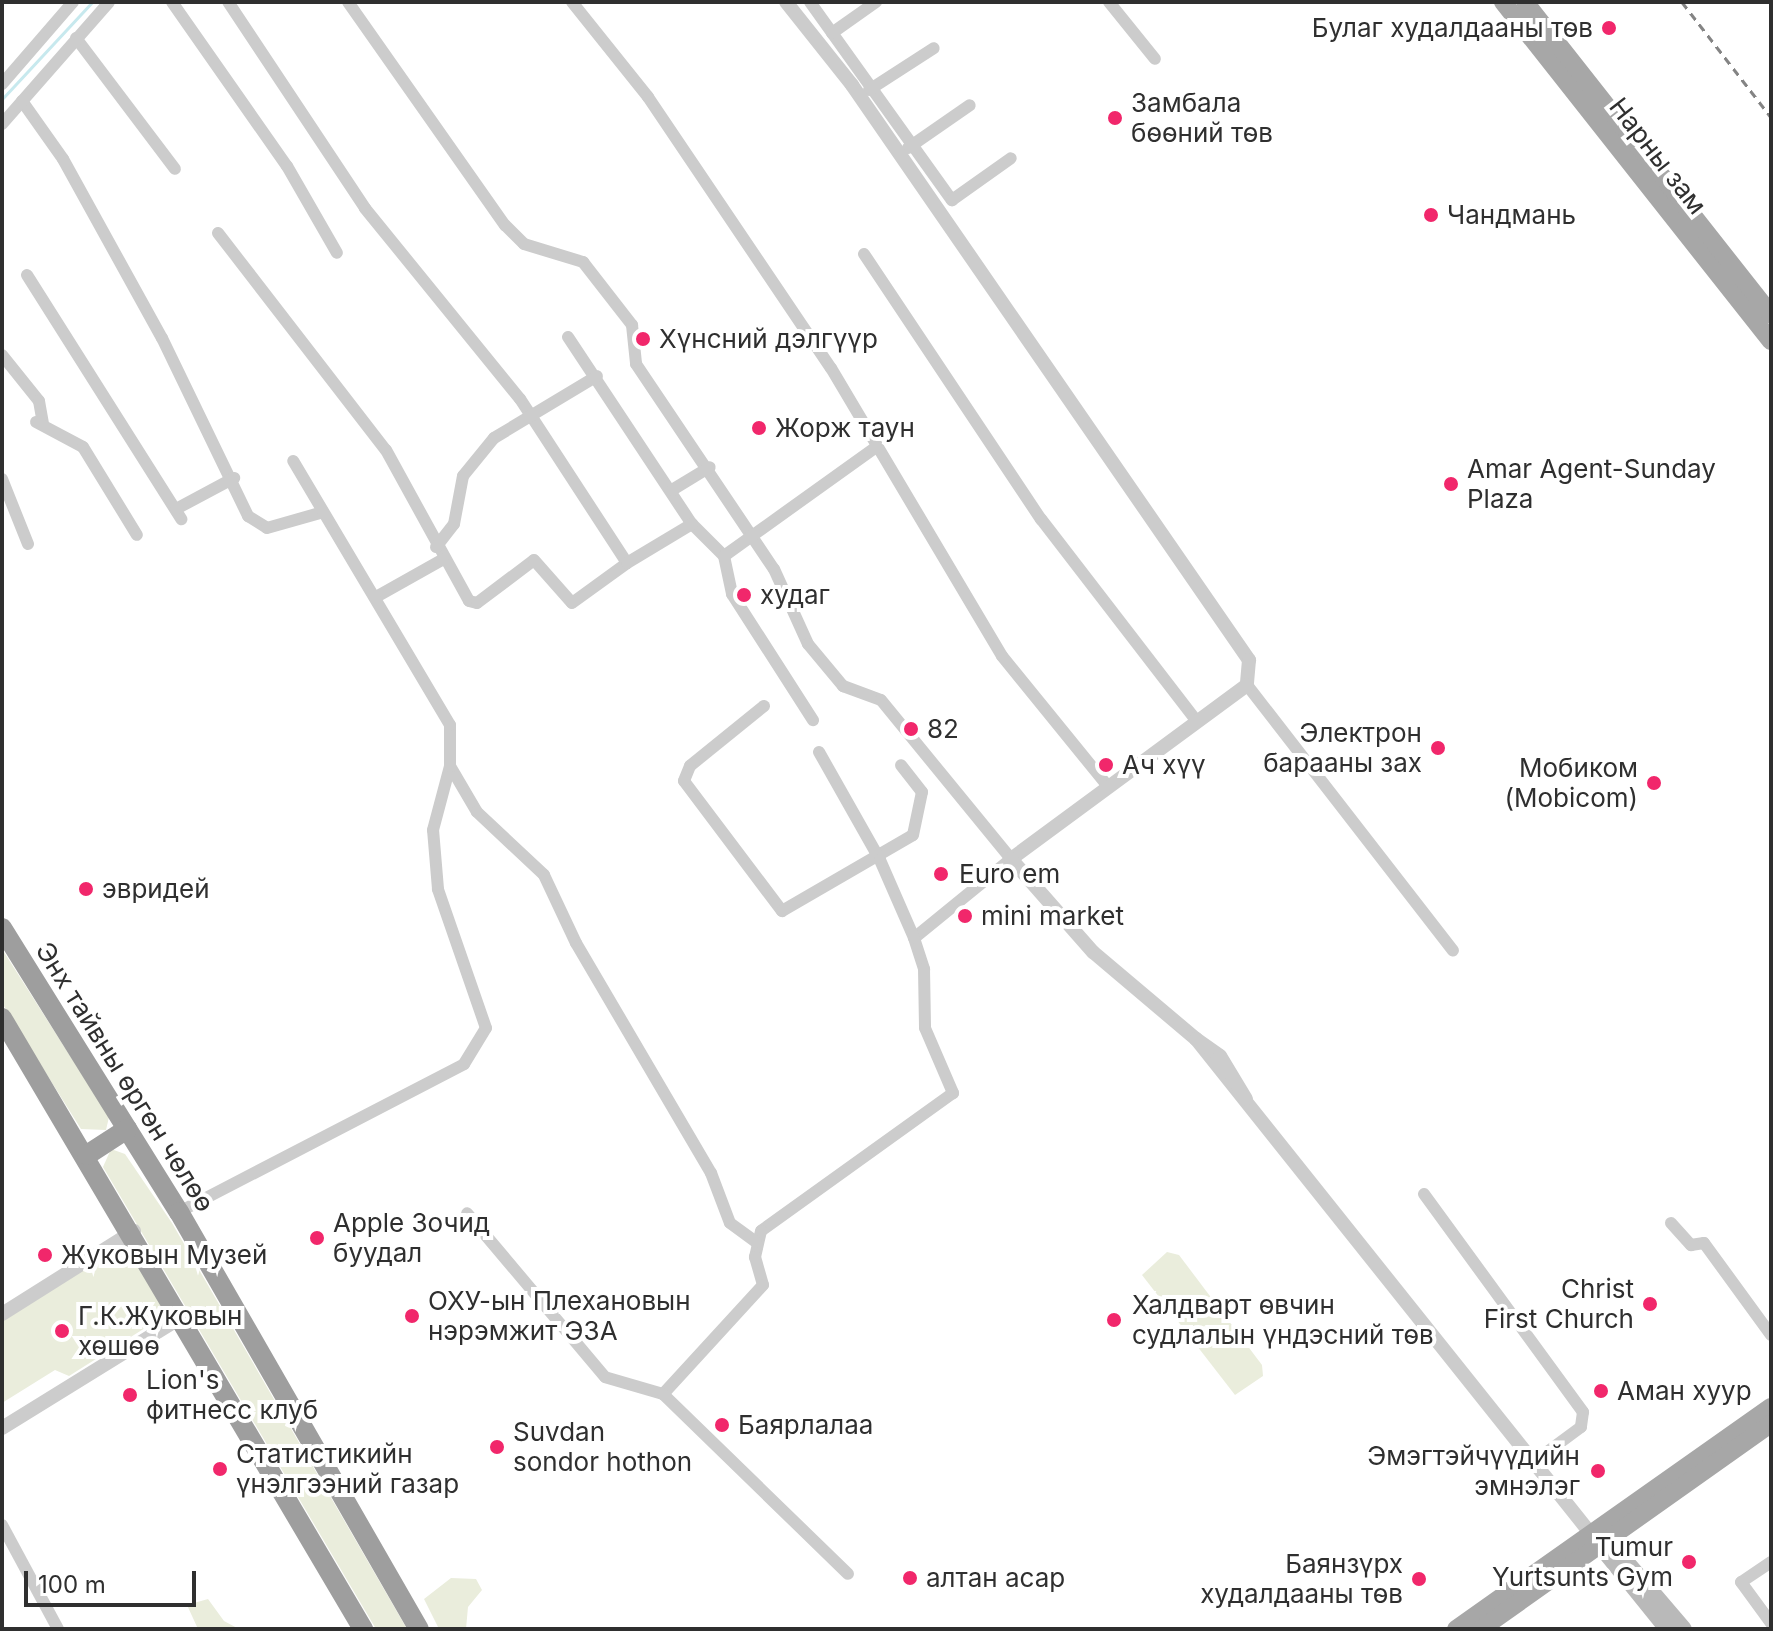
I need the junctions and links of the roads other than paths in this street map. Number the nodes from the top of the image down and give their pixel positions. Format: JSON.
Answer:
{"nodes":[{"id":1,"x":73,"y":2,"type":"edge"},
{"id":2,"x":109,"y":2,"type":"edge"},
{"id":3,"x":172,"y":2,"type":"edge"},
{"id":4,"x":228,"y":2,"type":"edge"},
{"id":5,"x":348,"y":2,"type":"edge"},
{"id":6,"x":572,"y":2,"type":"edge"},
{"id":7,"x":786,"y":2,"type":"edge"},
{"id":8,"x":810,"y":2,"type":"edge"},
{"id":9,"x":876,"y":2,"type":"edge"},
{"id":10,"x":1109,"y":2,"type":"edge"},
{"id":11,"x":1503,"y":2,"type":"edge"},
{"id":12,"x":1525,"y":2,"type":"edge"},
{"id":13,"x":832,"y":33,"type":"junction"},
{"id":14,"x":76,"y":38,"type":"junction"},
{"id":15,"x":934,"y":48,"type":"dead end"},
{"id":16,"x":1155,"y":59,"type":"dead end"},
{"id":17,"x":2,"y":84,"type":"edge"},
{"id":18,"x":869,"y":90,"type":"junction"},
{"id":19,"x":22,"y":101,"type":"junction"},
{"id":20,"x":970,"y":105,"type":"dead end"},
{"id":21,"x":2,"y":124,"type":"edge"},
{"id":22,"x":908,"y":148,"type":"junction"},
{"id":23,"x":1011,"y":158,"type":"dead end"},
{"id":24,"x":175,"y":169,"type":"dead end"},
{"id":25,"x":218,"y":233,"type":"dead end"},
{"id":26,"x":337,"y":253,"type":"dead end"},
{"id":27,"x":864,"y":254,"type":"dead end"},
{"id":28,"x":27,"y":275,"type":"dead end"},
{"id":29,"x":1771,"y":315,"type":"edge"},
{"id":30,"x":568,"y":337,"type":"dead end"},
{"id":31,"x":1771,"y":341,"type":"edge"},
{"id":32,"x":2,"y":355,"type":"edge"},
{"id":33,"x":597,"y":376,"type":"junction"},
{"id":34,"x":533,"y":418,"type":"junction"},
{"id":35,"x":876,"y":447,"type":"junction"},
{"id":36,"x":293,"y":461,"type":"dead end"},
{"id":37,"x":710,"y":467,"type":"junction"},
{"id":38,"x":234,"y":478,"type":"junction"},
{"id":39,"x":2,"y":479,"type":"edge"},
{"id":40,"x":672,"y":490,"type":"junction"},
{"id":41,"x":323,"y":512,"type":"junction"},
{"id":42,"x":692,"y":524,"type":"junction"},
{"id":43,"x":137,"y":535,"type":"dead end"},
{"id":44,"x":750,"y":537,"type":"junction"},
{"id":45,"x":28,"y":544,"type":"dead end"},
{"id":46,"x":436,"y":547,"type":"junction"},
{"id":47,"x":724,"y":556,"type":"junction"},
{"id":48,"x":442,"y":560,"type":"junction"},
{"id":49,"x":627,"y":563,"type":"junction"},
{"id":50,"x":376,"y":597,"type":"junction"},
{"id":51,"x":1247,"y":685,"type":"junction"},
{"id":52,"x":764,"y":706,"type":"dead end"},
{"id":53,"x":1195,"y":719,"type":"junction"},
{"id":54,"x":813,"y":720,"type":"dead end"},
{"id":55,"x":819,"y":752,"type":"dead end"},
{"id":56,"x":901,"y":765,"type":"dead end"},
{"id":57,"x":450,"y":766,"type":"junction"},
{"id":58,"x":1106,"y":784,"type":"junction"},
{"id":59,"x":1011,"y":859,"type":"junction"},
{"id":60,"x":880,"y":860,"type":"junction"},
{"id":61,"x":2,"y":928,"type":"edge"},
{"id":62,"x":914,"y":938,"type":"junction"},
{"id":63,"x":1453,"y":951,"type":"dead end"},
{"id":64,"x":2,"y":1018,"type":"edge"},
{"id":65,"x":127,"y":1129,"type":"junction"},
{"id":66,"x":87,"y":1155,"type":"junction"},
{"id":67,"x":1424,"y":1194,"type":"dead end"},
{"id":68,"x":179,"y":1212,"type":"junction"},
{"id":69,"x":467,"y":1213,"type":"dead end"},
{"id":70,"x":1671,"y":1223,"type":"dead end"},
{"id":71,"x":134,"y":1231,"type":"junction"},
{"id":72,"x":756,"y":1242,"type":"junction"},
{"id":73,"x":2,"y":1314,"type":"edge"},
{"id":74,"x":183,"y":1316,"type":"junction"},
{"id":75,"x":1771,"y":1335,"type":"edge"},
{"id":76,"x":663,"y":1394,"type":"junction"},
{"id":77,"x":1771,"y":1407,"type":"edge"},
{"id":78,"x":1771,"y":1424,"type":"edge"},
{"id":79,"x":2,"y":1428,"type":"edge"},
{"id":80,"x":1531,"y":1464,"type":"junction"},
{"id":81,"x":2,"y":1525,"type":"edge"},
{"id":82,"x":1598,"y":1540,"type":"junction"},
{"id":83,"x":1771,"y":1562,"type":"edge"},
{"id":84,"x":848,"y":1574,"type":"dead end"},
{"id":85,"x":1771,"y":1623,"type":"edge"},
{"id":86,"x":58,"y":1629,"type":"edge"},
{"id":87,"x":363,"y":1629,"type":"edge"},
{"id":88,"x":419,"y":1629,"type":"edge"},
{"id":89,"x":1456,"y":1629,"type":"edge"},
{"id":90,"x":1481,"y":1629,"type":"edge"},
{"id":91,"x":1667,"y":1629,"type":"edge"},
{"id":92,"x":1684,"y":1629,"type":"edge"}],
"edges":[{"from":1,"to":17,"type":"street"},
{"from":2,"to":14,"type":"street"},
{"from":3,"to":26,"type":"street"},
{"from":4,"to":34,"type":"street"},
{"from":5,"to":37,"type":"street"},
{"from":6,"to":35,"type":"street"},
{"from":7,"to":51,"type":"street"},
{"from":8,"to":13,"type":"street"},
{"from":9,"to":13,"type":"street"},
{"from":10,"to":16,"type":"street"},
{"from":11,"to":31,"type":"main road","name":"Нарны зам"},
{"from":12,"to":29,"type":"main road","name":"Нарны зам"},
{"from":13,"to":18,"type":"street"},
{"from":14,"to":19,"type":"street"},
{"from":14,"to":24,"type":"street"},
{"from":15,"to":18,"type":"street"},
{"from":18,"to":22,"type":"street"},
{"from":19,"to":21,"type":"street"},
{"from":19,"to":38,"type":"street"},
{"from":20,"to":22,"type":"street"},
{"from":22,"to":23,"type":"street"},
{"from":25,"to":46,"type":"street"},
{"from":27,"to":53,"type":"street"},
{"from":28,"to":38,"type":"street"},
{"from":30,"to":33,"type":"street"},
{"from":32,"to":43,"type":"street"},
{"from":33,"to":34,"type":"street"},
{"from":33,"to":40,"type":"street"},
{"from":34,"to":46,"type":"street"},
{"from":34,"to":49,"type":"street"},
{"from":35,"to":44,"type":"street"},
{"from":35,"to":58,"type":"street"},
{"from":36,"to":41,"type":"street"},
{"from":37,"to":40,"type":"street"},
{"from":37,"to":44,"type":"street"},
{"from":38,"to":41,"type":"street"},
{"from":39,"to":45,"type":"street"},
{"from":40,"to":42,"type":"street"},
{"from":41,"to":50,"type":"street"},
{"from":42,"to":47,"type":"street"},
{"from":42,"to":49,"type":"street"},
{"from":44,"to":47,"type":"street"},
{"from":44,"to":59,"type":"street"},
{"from":46,"to":48,"type":"street"},
{"from":47,"to":54,"type":"street"},
{"from":48,"to":49,"type":"street"},
{"from":48,"to":50,"type":"street"},
{"from":50,"to":57,"type":"street"},
{"from":51,"to":53,"type":"street"},
{"from":51,"to":63,"type":"street"},
{"from":52,"to":60,"type":"street"},
{"from":53,"to":58,"type":"street"},
{"from":55,"to":60,"type":"street"},
{"from":56,"to":60,"type":"street"},
{"from":57,"to":68,"type":"street"},
{"from":57,"to":72,"type":"street"},
{"from":58,"to":59,"type":"street"},
{"from":59,"to":62,"type":"street"},
{"from":59,"to":80,"type":"street"},
{"from":60,"to":62,"type":"street"},
{"from":61,"to":65,"type":"highway","name":"Энх тайвны өргөн чөлөө"},
{"from":62,"to":72,"type":"street"},
{"from":64,"to":66,"type":"highway"},
{"from":65,"to":66,"type":"highway"},
{"from":65,"to":68,"type":"highway","name":"Энх тайвны өргөн чөлөө"},
{"from":66,"to":71,"type":"highway"},
{"from":67,"to":80,"type":"street"},
{"from":68,"to":88,"type":"highway","name":"Энх тайвны өргөн чөлөө"},
{"from":69,"to":76,"type":"street"},
{"from":70,"to":75,"type":"street"},
{"from":71,"to":73,"type":"street"},
{"from":71,"to":74,"type":"highway"},
{"from":72,"to":76,"type":"street"},
{"from":74,"to":79,"type":"street"},
{"from":74,"to":87,"type":"highway"},
{"from":76,"to":84,"type":"street"},
{"from":77,"to":82,"type":"main road"},
{"from":78,"to":82,"type":"main road"},
{"from":80,"to":82,"type":"street"},
{"from":81,"to":86,"type":"street"},
{"from":82,"to":89,"type":"main road"},
{"from":82,"to":90,"type":"main road"},
{"from":82,"to":91,"type":"main road"},
{"from":82,"to":92,"type":"main road"},
{"from":83,"to":85,"type":"street"}]}
